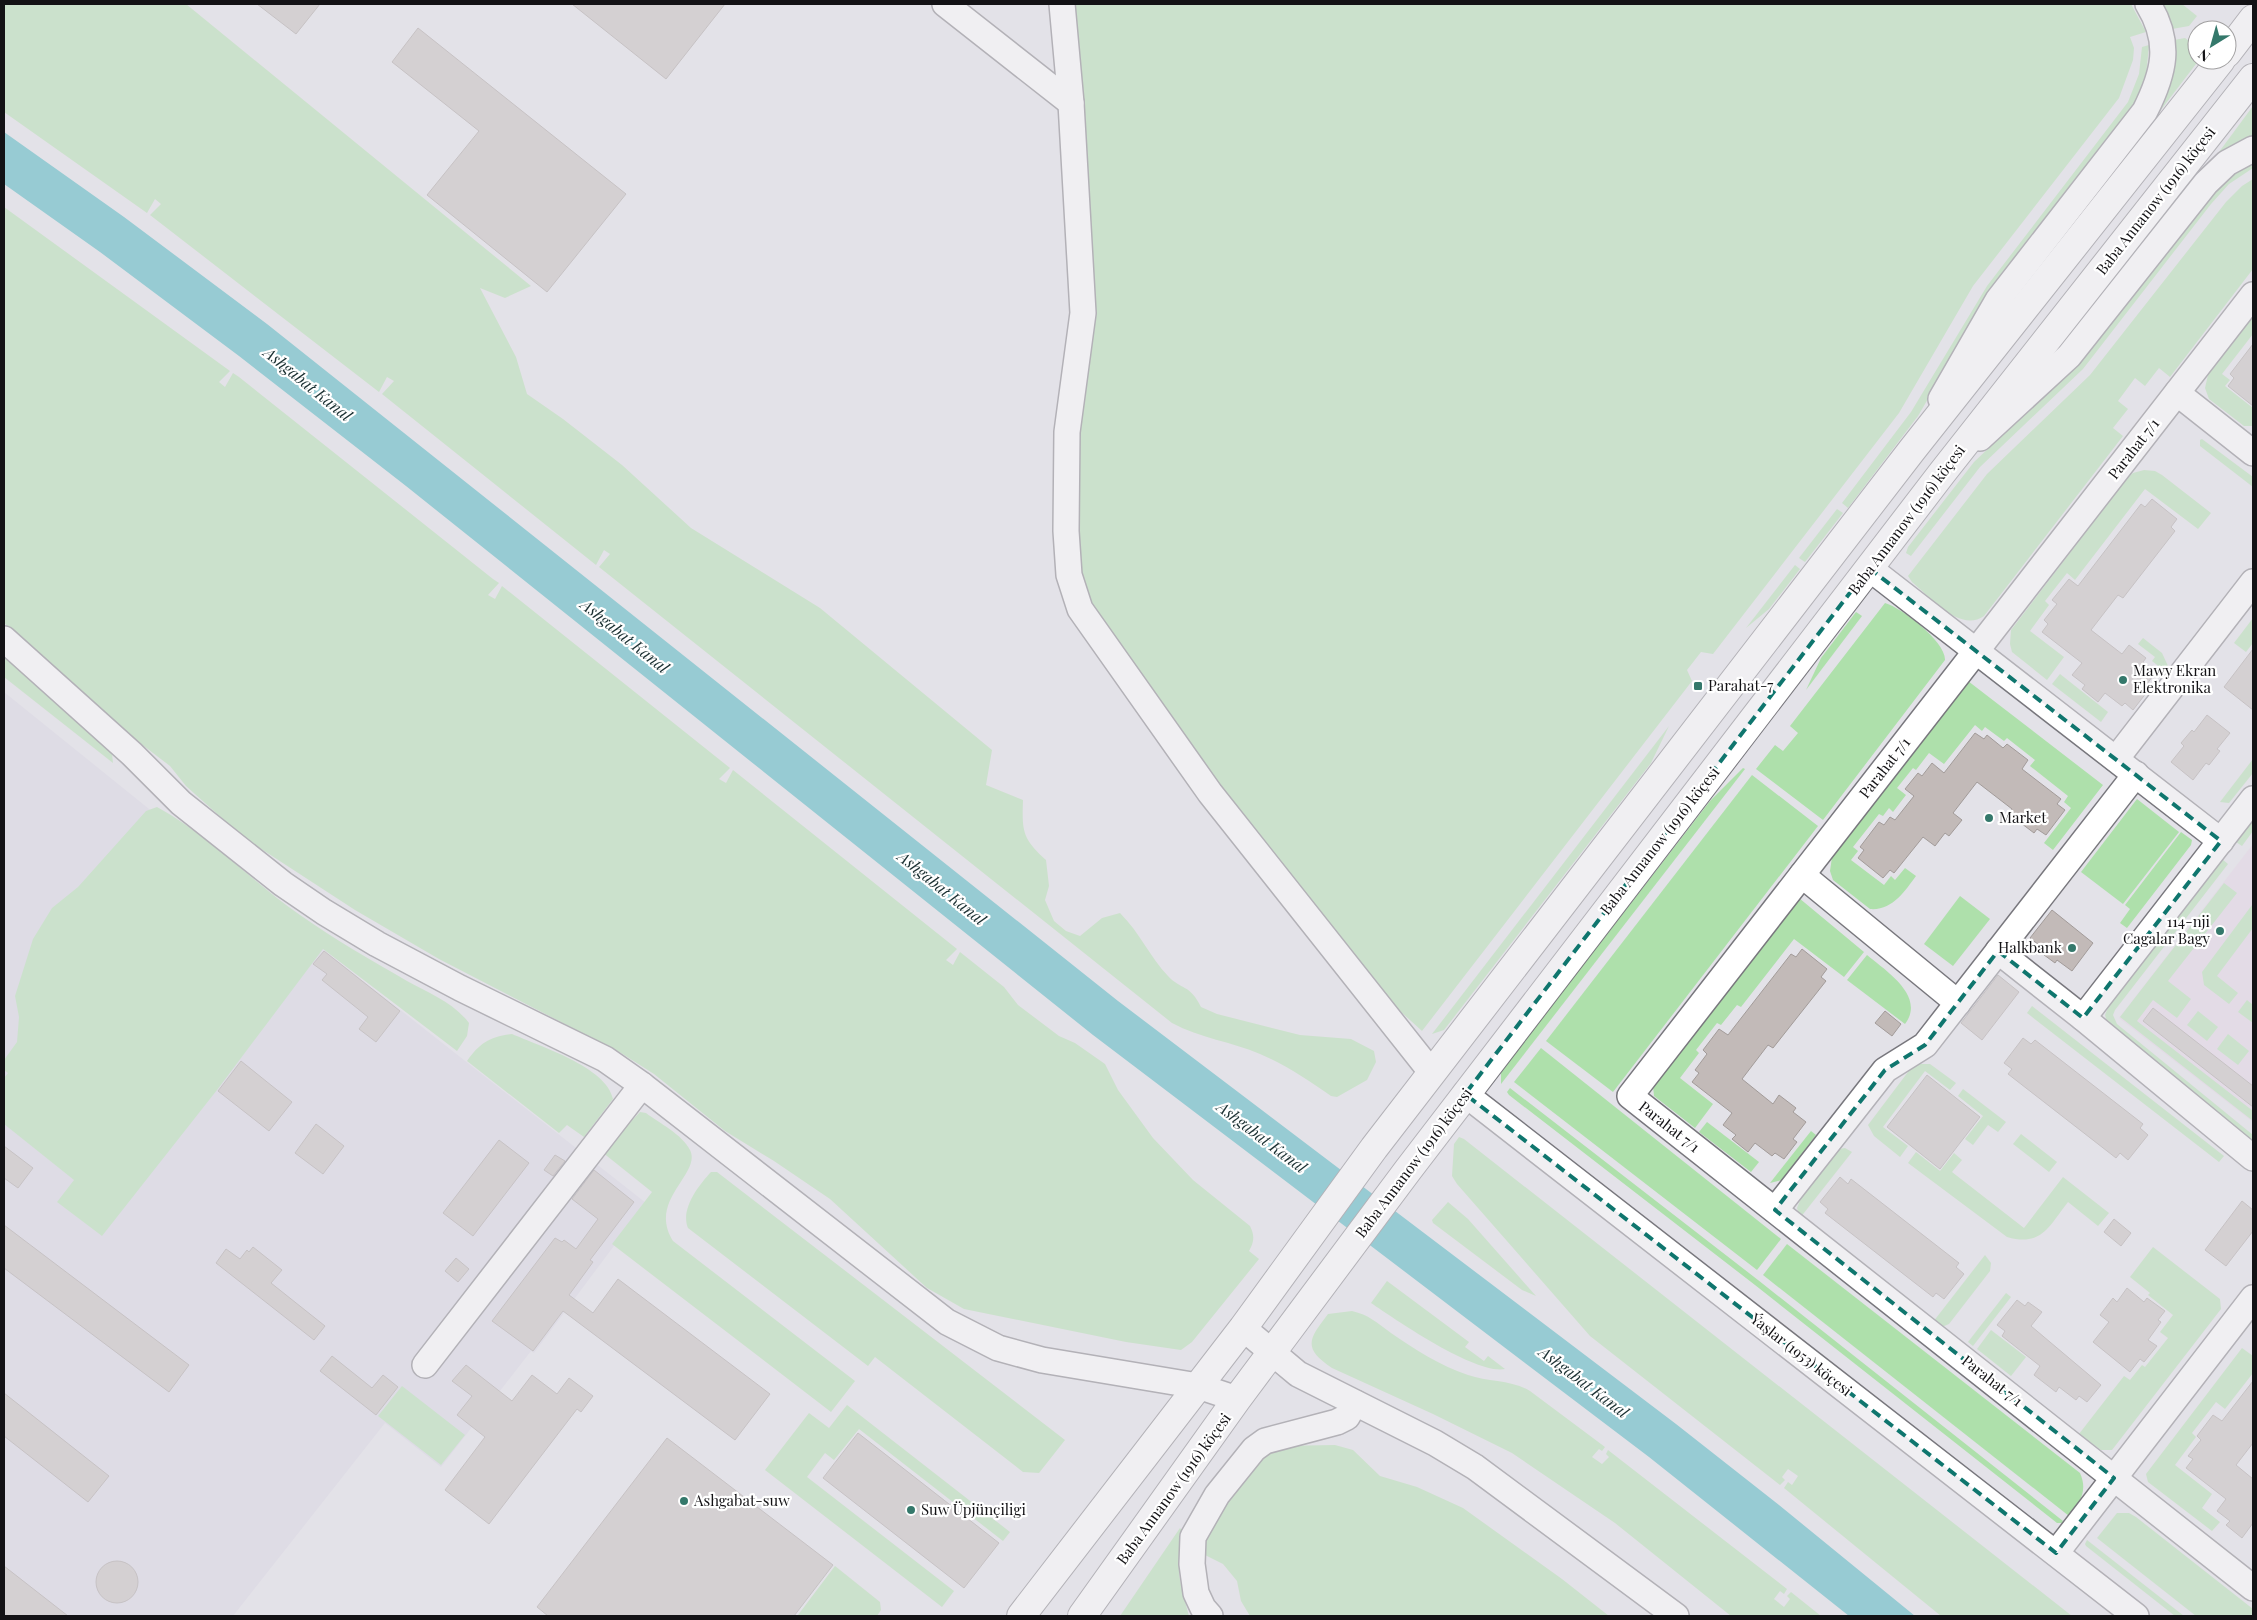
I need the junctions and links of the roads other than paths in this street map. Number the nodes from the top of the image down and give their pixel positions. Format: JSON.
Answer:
{"nodes":[{"id":1,"x":944,"y":4,"type":"edge"},
{"id":2,"x":1062,"y":4,"type":"edge"},
{"id":3,"x":2148,"y":4,"type":"edge"},
{"id":4,"x":2253,"y":21,"type":"edge"},
{"id":5,"x":2237,"y":41,"type":"edge"},
{"id":6,"x":2213,"y":70,"type":"edge"},
{"id":7,"x":2253,"y":78,"type":"edge"},
{"id":8,"x":1071,"y":103,"type":"junction"},
{"id":9,"x":2253,"y":149,"type":"edge"},
{"id":10,"x":2253,"y":295,"type":"edge"},
{"id":11,"x":2177,"y":393,"type":"junction"},
{"id":12,"x":1912,"y":450,"type":"junction"},
{"id":13,"x":2253,"y":453,"type":"edge"},
{"id":14,"x":1942,"y":473,"type":"junction"},
{"id":15,"x":1869,"y":568,"type":"junction"},
{"id":16,"x":2253,"y":582,"type":"edge"},
{"id":17,"x":4,"y":639,"type":"edge"},
{"id":18,"x":1977,"y":650,"type":"junction"},
{"id":19,"x":2116,"y":759,"type":"junction"},
{"id":20,"x":2136,"y":774,"type":"junction"},
{"id":21,"x":2253,"y":799,"type":"edge"},
{"id":22,"x":2221,"y":841,"type":"junction"},
{"id":23,"x":1802,"y":875,"type":"junction"},
{"id":24,"x":1998,"y":952,"type":"junction"},
{"id":25,"x":1958,"y":1003,"type":"junction"},
{"id":26,"x":2083,"y":1018,"type":"junction"},
{"id":27,"x":1432,"y":1073,"type":"junction"},
{"id":28,"x":642,"y":1085,"type":"junction"},
{"id":29,"x":1466,"y":1094,"type":"junction"},
{"id":30,"x":2253,"y":1158,"type":"edge"},
{"id":31,"x":1774,"y":1210,"type":"junction"},
{"id":32,"x":2253,"y":1298,"type":"edge"},
{"id":33,"x":1243,"y":1328,"type":"junction"},
{"id":34,"x":1273,"y":1351,"type":"junction"},
{"id":35,"x":425,"y":1365,"type":"dead end"},
{"id":36,"x":1198,"y":1386,"type":"junction"},
{"id":37,"x":1237,"y":1399,"type":"junction"},
{"id":38,"x":1355,"y":1403,"type":"junction"},
{"id":39,"x":2114,"y":1478,"type":"junction"},
{"id":40,"x":2056,"y":1554,"type":"junction"},
{"id":41,"x":2253,"y":1588,"type":"edge"},
{"id":42,"x":1021,"y":1616,"type":"edge"},
{"id":43,"x":1082,"y":1616,"type":"edge"},
{"id":44,"x":1210,"y":1616,"type":"edge"},
{"id":45,"x":1676,"y":1616,"type":"edge"},
{"id":46,"x":2136,"y":1616,"type":"edge"}],
"edges":[{"from":1,"to":8,"type":"street"},
{"from":2,"to":8,"type":"street"},
{"from":3,"to":12,"type":"street"},
{"from":4,"to":5,"type":"main road"},
{"from":6,"to":12,"type":"main road"},
{"from":7,"to":14,"type":"main road","name":"Baba Annanow (1916) köçesi"},
{"from":8,"to":27,"type":"street"},
{"from":9,"to":14,"type":"street"},
{"from":10,"to":11,"type":"street","name":"Parahat 7/1"},
{"from":11,"to":13,"type":"street"},
{"from":11,"to":18,"type":"street","name":"Parahat 7/1"},
{"from":12,"to":27,"type":"main road"},
{"from":14,"to":15,"type":"main road","name":"Baba Annanow (1916) köçesi"},
{"from":15,"to":18,"type":"street"},
{"from":15,"to":29,"type":"main road","name":"Baba Annanow (1916) köçesi"},
{"from":16,"to":19,"type":"street"},
{"from":17,"to":28,"type":"street"},
{"from":18,"to":19,"type":"street"},
{"from":18,"to":23,"type":"street","name":"Parahat 7/1"},
{"from":19,"to":20,"type":"street"},
{"from":20,"to":22,"type":"street"},
{"from":20,"to":24,"type":"street"},
{"from":21,"to":22,"type":"street"},
{"from":22,"to":26,"type":"street"},
{"from":23,"to":25,"type":"street"},
{"from":23,"to":31,"type":"street","name":"Parahat 7/1"},
{"from":24,"to":25,"type":"street"},
{"from":24,"to":26,"type":"street"},
{"from":25,"to":31,"type":"street"},
{"from":26,"to":30,"type":"street"},
{"from":27,"to":33,"type":"main road"},
{"from":28,"to":35,"type":"street"},
{"from":28,"to":36,"type":"street"},
{"from":29,"to":34,"type":"main road","name":"Baba Annanow (1916) köçesi"},
{"from":29,"to":40,"type":"street","name":"Ýaşlar (1953) köçesi"},
{"from":31,"to":39,"type":"street","name":"Parahat 7/1"},
{"from":32,"to":39,"type":"street"},
{"from":33,"to":34,"type":"street"},
{"from":33,"to":36,"type":"main road"},
{"from":34,"to":37,"type":"main road","name":"Baba Annanow (1916) köçesi"},
{"from":34,"to":38,"type":"street"},
{"from":36,"to":37,"type":"street"},
{"from":36,"to":42,"type":"main road"},
{"from":37,"to":43,"type":"main road","name":"Baba Annanow (1916) köçesi"},
{"from":38,"to":44,"type":"street"},
{"from":38,"to":45,"type":"street"},
{"from":39,"to":40,"type":"street"},
{"from":39,"to":41,"type":"street","name":"Parahat 7/1"},
{"from":40,"to":46,"type":"street","name":"Ýaşlar (1953) köçesi"}]}
